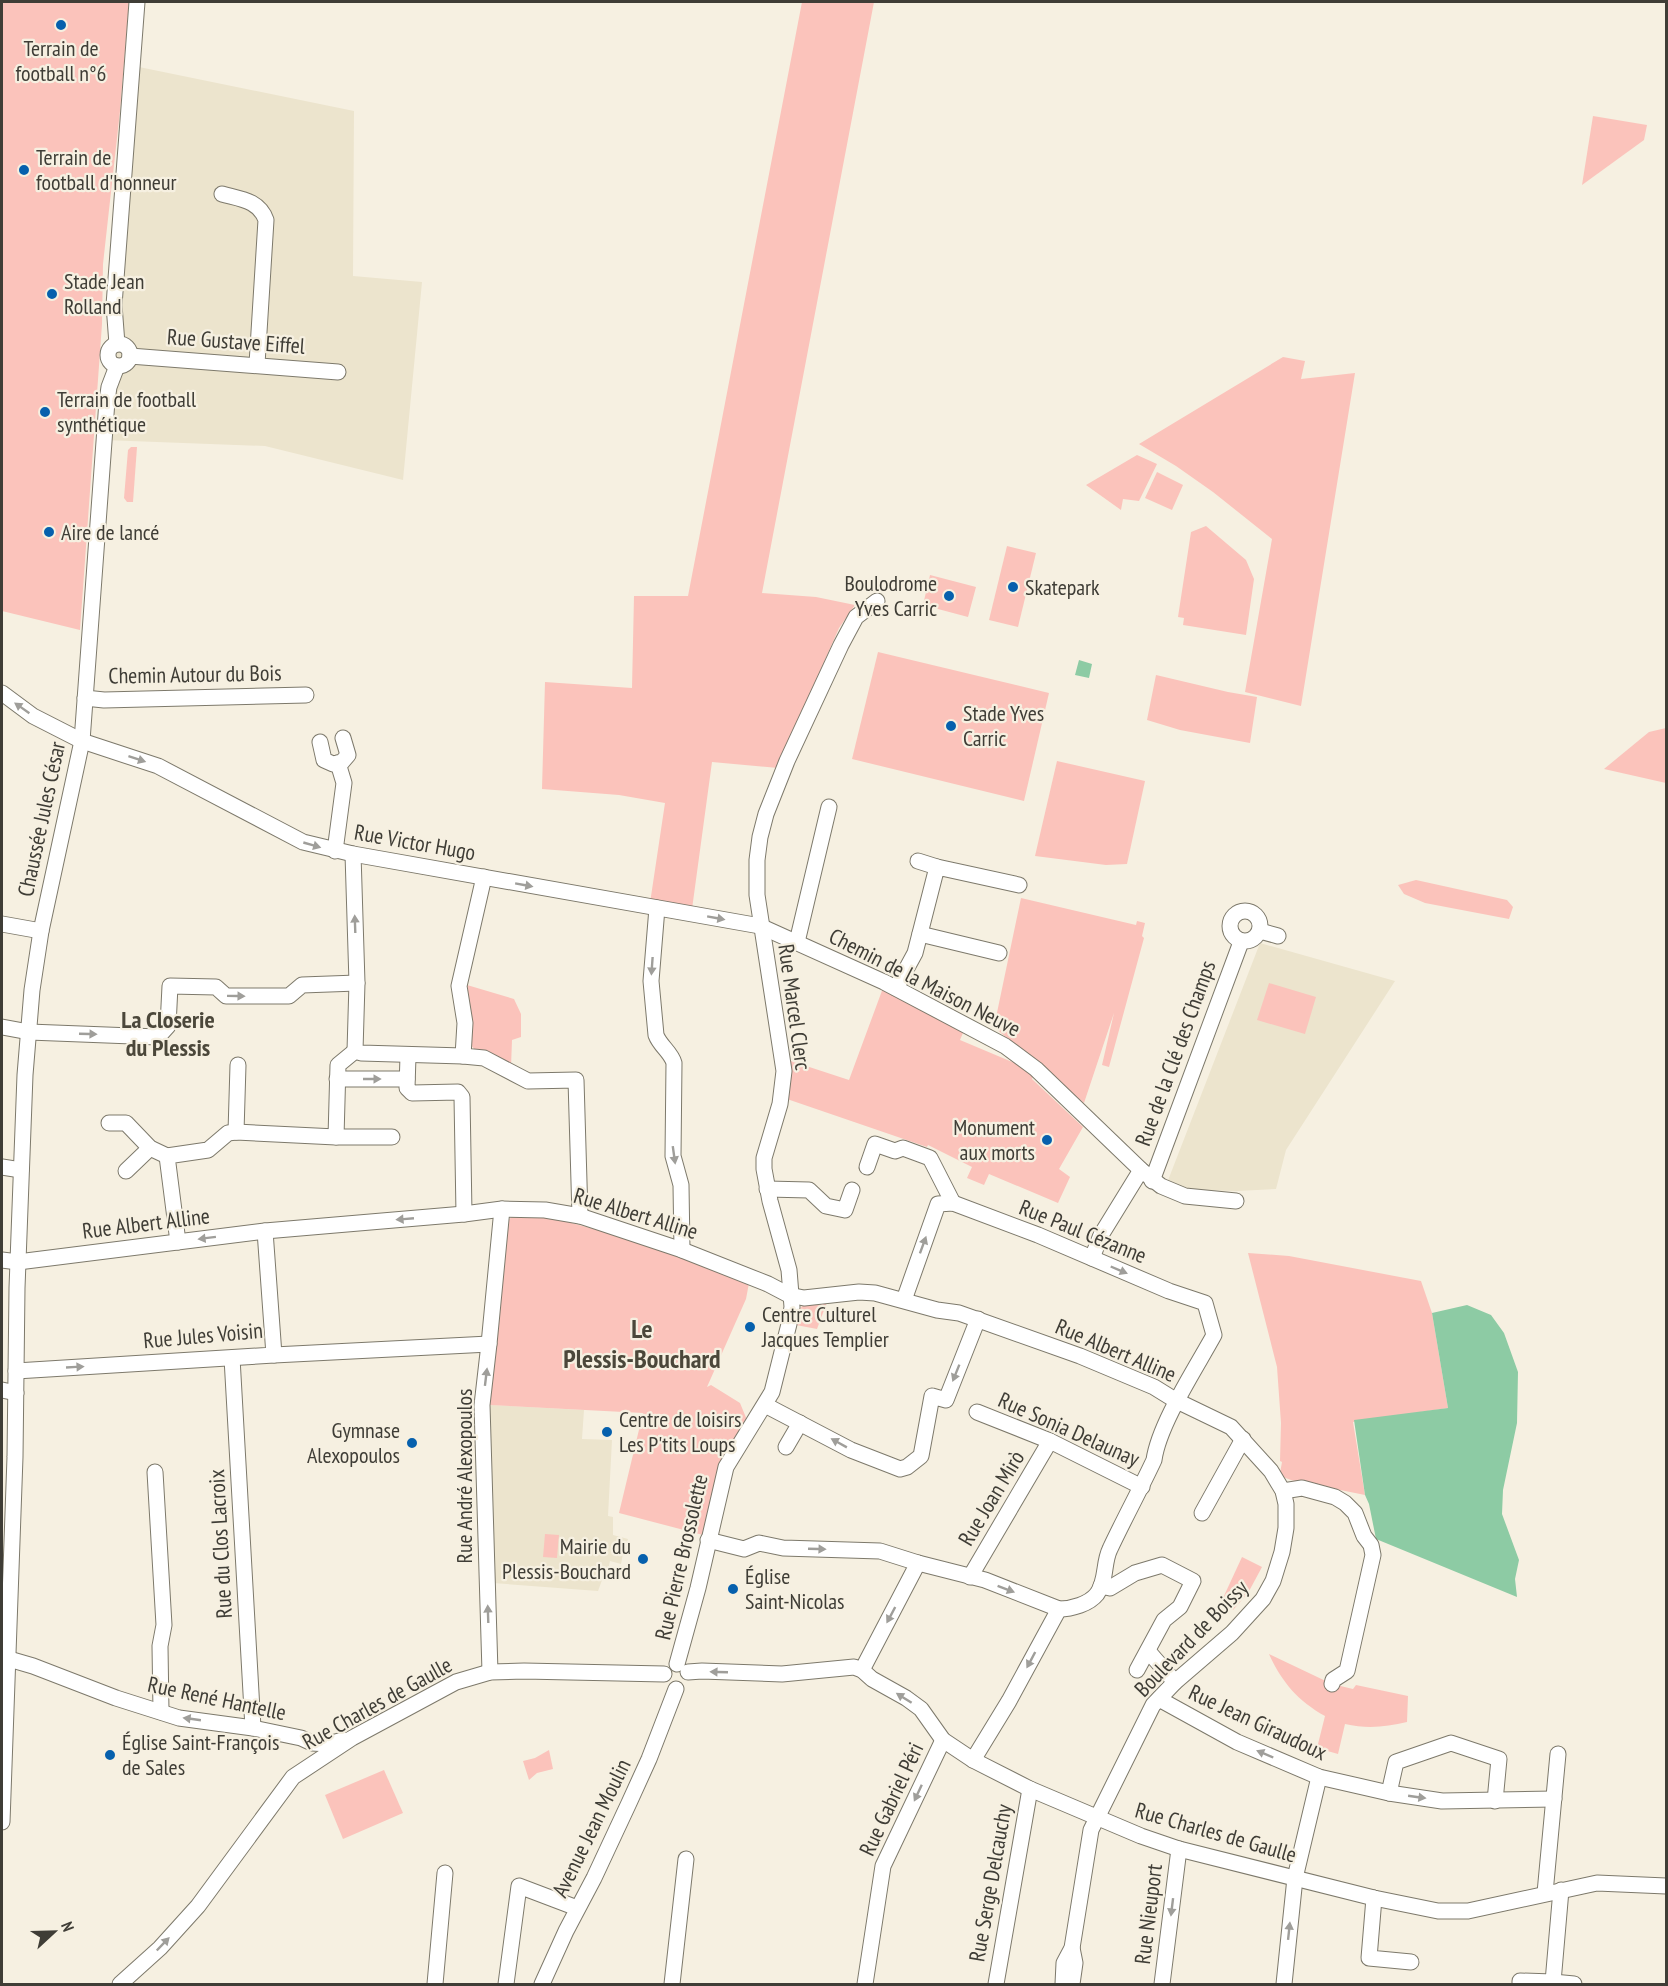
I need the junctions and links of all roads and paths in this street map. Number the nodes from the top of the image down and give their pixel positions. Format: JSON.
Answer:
{"nodes":[{"id":1,"x":137,"y":2,"type":"edge"},
{"id":2,"x":222,"y":194,"type":"dead end"},
{"id":3,"x":117,"y":344,"type":"junction"},
{"id":4,"x":130,"y":356,"type":"junction"},
{"id":5,"x":257,"y":364,"type":"junction"},
{"id":6,"x":117,"y":366,"type":"junction"},
{"id":7,"x":338,"y":372,"type":"dead end"},
{"id":8,"x":877,"y":602,"type":"dead end"},
{"id":9,"x":2,"y":693,"type":"edge"},
{"id":10,"x":306,"y":695,"type":"dead end"},
{"id":11,"x":85,"y":698,"type":"junction"},
{"id":12,"x":343,"y":738,"type":"dead end"},
{"id":13,"x":82,"y":741,"type":"junction"},
{"id":14,"x":320,"y":742,"type":"dead end"},
{"id":15,"x":338,"y":763,"type":"junction"},
{"id":16,"x":823,"y":813,"type":"dead end"},
{"id":17,"x":335,"y":851,"type":"junction"},
{"id":18,"x":353,"y":854,"type":"junction"},
{"id":19,"x":918,"y":861,"type":"dead end"},
{"id":20,"x":938,"y":867,"type":"junction"},
{"id":21,"x":484,"y":877,"type":"junction"},
{"id":22,"x":1019,"y":885,"type":"dead end"},
{"id":23,"x":657,"y":908,"type":"junction"},
{"id":24,"x":2,"y":924,"type":"edge"},
{"id":25,"x":760,"y":926,"type":"junction"},
{"id":26,"x":41,"y":931,"type":"junction"},
{"id":27,"x":1260,"y":931,"type":"junction"},
{"id":28,"x":920,"y":934,"type":"junction"},
{"id":29,"x":1278,"y":936,"type":"dead end"},
{"id":30,"x":797,"y":942,"type":"junction"},
{"id":31,"x":1241,"y":942,"type":"junction"},
{"id":32,"x":999,"y":953,"type":"dead end"},
{"id":33,"x":357,"y":983,"type":"junction"},
{"id":34,"x":896,"y":988,"type":"junction"},
{"id":35,"x":2,"y":1027,"type":"edge"},
{"id":36,"x":29,"y":1032,"type":"junction"},
{"id":37,"x":358,"y":1052,"type":"junction"},
{"id":38,"x":408,"y":1056,"type":"junction"},
{"id":39,"x":463,"y":1056,"type":"junction"},
{"id":40,"x":238,"y":1065,"type":"dead end"},
{"id":41,"x":337,"y":1079,"type":"junction"},
{"id":42,"x":406,"y":1079,"type":"junction"},
{"id":43,"x":109,"y":1123,"type":"dead end"},
{"id":44,"x":236,"y":1132,"type":"junction"},
{"id":45,"x":336,"y":1137,"type":"junction"},
{"id":46,"x":392,"y":1137,"type":"dead end"},
{"id":47,"x":150,"y":1148,"type":"junction"},
{"id":48,"x":168,"y":1155,"type":"junction"},
{"id":49,"x":2,"y":1167,"type":"edge"},
{"id":50,"x":867,"y":1167,"type":"dead end"},
{"id":51,"x":21,"y":1170,"type":"junction"},
{"id":52,"x":126,"y":1171,"type":"dead end"},
{"id":53,"x":1146,"y":1175,"type":"junction"},
{"id":54,"x":767,"y":1189,"type":"junction"},
{"id":55,"x":852,"y":1190,"type":"dead end"},
{"id":56,"x":1236,"y":1201,"type":"dead end"},
{"id":57,"x":953,"y":1203,"type":"junction"},
{"id":58,"x":502,"y":1209,"type":"junction"},
{"id":59,"x":464,"y":1214,"type":"junction"},
{"id":60,"x":580,"y":1216,"type":"junction"},
{"id":61,"x":265,"y":1231,"type":"junction"},
{"id":62,"x":178,"y":1242,"type":"junction"},
{"id":63,"x":682,"y":1250,"type":"junction"},
{"id":64,"x":1092,"y":1258,"type":"junction"},
{"id":65,"x":2,"y":1260,"type":"edge"},
{"id":66,"x":18,"y":1262,"type":"junction"},
{"id":67,"x":789,"y":1295,"type":"junction"},
{"id":68,"x":904,"y":1300,"type":"junction"},
{"id":69,"x":978,"y":1319,"type":"junction"},
{"id":70,"x":489,"y":1344,"type":"junction"},
{"id":71,"x":274,"y":1355,"type":"junction"},
{"id":72,"x":232,"y":1358,"type":"junction"},
{"id":73,"x":16,"y":1371,"type":"junction"},
{"id":74,"x":9,"y":1391,"type":"edge"},
{"id":75,"x":1178,"y":1401,"type":"junction"},
{"id":76,"x":765,"y":1405,"type":"junction"},
{"id":77,"x":977,"y":1412,"type":"dead end"},
{"id":78,"x":800,"y":1423,"type":"junction"},
{"id":79,"x":1243,"y":1438,"type":"junction"},
{"id":80,"x":8,"y":1439,"type":"edge"},
{"id":81,"x":1050,"y":1441,"type":"junction"},
{"id":82,"x":786,"y":1448,"type":"dead end"},
{"id":83,"x":155,"y":1472,"type":"dead end"},
{"id":84,"x":1142,"y":1486,"type":"junction"},
{"id":85,"x":1283,"y":1491,"type":"junction"},
{"id":86,"x":1202,"y":1513,"type":"dead end"},
{"id":87,"x":708,"y":1540,"type":"junction"},
{"id":88,"x":918,"y":1563,"type":"junction"},
{"id":89,"x":970,"y":1577,"type":"junction"},
{"id":90,"x":1101,"y":1586,"type":"junction"},
{"id":91,"x":1059,"y":1609,"type":"junction"},
{"id":92,"x":1148,"y":1651,"type":"junction"},
{"id":93,"x":5,"y":1657,"type":"edge"},
{"id":94,"x":682,"y":1668,"type":"junction"},
{"id":95,"x":862,"y":1670,"type":"junction"},
{"id":96,"x":1137,"y":1670,"type":"dead end"},
{"id":97,"x":490,"y":1672,"type":"junction"},
{"id":98,"x":664,"y":1674,"type":"junction"},
{"id":99,"x":1175,"y":1682,"type":"junction"},
{"id":100,"x":1332,"y":1684,"type":"dead end"},
{"id":101,"x":676,"y":1689,"type":"junction"},
{"id":102,"x":1159,"y":1699,"type":"junction"},
{"id":103,"x":161,"y":1712,"type":"junction"},
{"id":104,"x":253,"y":1728,"type":"junction"},
{"id":105,"x":301,"y":1738,"type":"junction"},
{"id":106,"x":352,"y":1738,"type":"junction"},
{"id":107,"x":943,"y":1740,"type":"junction"},
{"id":108,"x":3,"y":1753,"type":"edge"},
{"id":109,"x":1558,"y":1754,"type":"dead end"},
{"id":110,"x":973,"y":1760,"type":"junction"},
{"id":111,"x":293,"y":1777,"type":"junction"},
{"id":112,"x":1319,"y":1777,"type":"junction"},
{"id":113,"x":1030,"y":1789,"type":"junction"},
{"id":114,"x":1389,"y":1793,"type":"junction"},
{"id":115,"x":1554,"y":1799,"type":"junction"},
{"id":116,"x":1495,"y":1801,"type":"junction"},
{"id":117,"x":1096,"y":1817,"type":"junction"},
{"id":118,"x":2,"y":1822,"type":"edge"},
{"id":119,"x":1179,"y":1849,"type":"junction"},
{"id":120,"x":686,"y":1859,"type":"dead end"},
{"id":121,"x":445,"y":1873,"type":"dead end"},
{"id":122,"x":1295,"y":1878,"type":"junction"},
{"id":123,"x":1666,"y":1887,"type":"edge"},
{"id":124,"x":1553,"y":1891,"type":"junction"},
{"id":125,"x":1374,"y":1898,"type":"junction"},
{"id":126,"x":578,"y":1908,"type":"junction"},
{"id":127,"x":1072,"y":1948,"type":"junction"},
{"id":128,"x":1411,"y":1962,"type":"dead end"},
{"id":129,"x":1553,"y":1982,"type":"junction"},
{"id":130,"x":120,"y":1984,"type":"edge"},
{"id":131,"x":435,"y":1984,"type":"edge"},
{"id":132,"x":506,"y":1984,"type":"edge"},
{"id":133,"x":542,"y":1984,"type":"edge"},
{"id":134,"x":672,"y":1984,"type":"edge"},
{"id":135,"x":865,"y":1984,"type":"edge"},
{"id":136,"x":996,"y":1984,"type":"edge"},
{"id":137,"x":1063,"y":1984,"type":"edge"},
{"id":138,"x":1072,"y":1984,"type":"edge"},
{"id":139,"x":1162,"y":1984,"type":"edge"},
{"id":140,"x":1284,"y":1984,"type":"edge"},
{"id":141,"x":1520,"y":1984,"type":"edge"},
{"id":142,"x":1574,"y":1984,"type":"edge"}],
"edges":[{"from":1,"to":3,"type":"street","name":"Chaussée Jules César"},
{"from":2,"to":5,"type":"street"},
{"from":3,"to":4,"type":"street"},
{"from":3,"to":6,"type":"street","name":"Chaussée Jules César"},
{"from":4,"to":5,"type":"street","name":"Rue Gustave Eiffel"},
{"from":4,"to":6,"type":"street"},
{"from":5,"to":7,"type":"street","name":"Rue Gustave Eiffel"},
{"from":6,"to":11,"type":"street","name":"Chaussée Jules César"},
{"from":8,"to":25,"type":"street","name":"Rue Marcel Clerc"},
{"from":13,"to":9,"type":"street","name":"Rue Victor Hugo","one_way":true},
{"from":10,"to":11,"type":"street","name":"Chemin Autour du Bois"},
{"from":11,"to":13,"type":"street","name":"Chaussée Jules César"},
{"from":12,"to":15,"type":"street"},
{"from":13,"to":17,"type":"street","name":"Rue Victor Hugo","one_way":true},
{"from":13,"to":26,"type":"street","name":"Chaussée Jules César"},
{"from":14,"to":15,"type":"street"},
{"from":15,"to":17,"type":"street"},
{"from":16,"to":30,"type":"street"},
{"from":17,"to":18,"type":"street","name":"Rue Victor Hugo"},
{"from":18,"to":21,"type":"street","name":"Rue Victor Hugo"},
{"from":33,"to":18,"type":"street","one_way":true},
{"from":19,"to":20,"type":"street"},
{"from":20,"to":22,"type":"street"},
{"from":20,"to":28,"type":"street"},
{"from":21,"to":23,"type":"street","name":"Rue Victor Hugo","one_way":true},
{"from":21,"to":39,"type":"street"},
{"from":23,"to":25,"type":"street","name":"Rue Victor Hugo","one_way":true},
{"from":23,"to":63,"type":"street","one_way":true},
{"from":24,"to":26,"type":"street"},
{"from":25,"to":30,"type":"street","name":"Chemin de la Maison Neuve"},
{"from":25,"to":54,"type":"street","name":"Rue Marcel Clerc"},
{"from":26,"to":36,"type":"street","name":"Chaussée Jules César"},
{"from":27,"to":29,"type":"street"},
{"from":27,"to":31,"type":"street","name":"Rue de la Clé des Champs"},
{"from":27,"to":31,"type":"street","name":"Rue de la Clé des Champs"},
{"from":28,"to":32,"type":"street"},
{"from":28,"to":34,"type":"street"},
{"from":30,"to":34,"type":"street","name":"Chemin de la Maison Neuve"},
{"from":31,"to":53,"type":"street","name":"Rue de la Clé des Champs"},
{"from":36,"to":33,"type":"street","one_way":true},
{"from":33,"to":37,"type":"street"},
{"from":34,"to":53,"type":"street","name":"Chemin de la Maison Neuve"},
{"from":35,"to":36,"type":"street"},
{"from":36,"to":51,"type":"street","name":"Chaussée Jules César"},
{"from":37,"to":38,"type":"street"},
{"from":37,"to":41,"type":"street"},
{"from":38,"to":39,"type":"street"},
{"from":38,"to":42,"type":"street"},
{"from":39,"to":60,"type":"street"},
{"from":40,"to":44,"type":"street"},
{"from":41,"to":42,"type":"street","one_way":true},
{"from":41,"to":45,"type":"street"},
{"from":42,"to":59,"type":"street"},
{"from":43,"to":47,"type":"street"},
{"from":44,"to":45,"type":"street"},
{"from":44,"to":48,"type":"street"},
{"from":45,"to":46,"type":"street"},
{"from":47,"to":48,"type":"street"},
{"from":47,"to":52,"type":"street"},
{"from":48,"to":62,"type":"street"},
{"from":49,"to":51,"type":"street"},
{"from":50,"to":57,"type":"street"},
{"from":51,"to":66,"type":"street","name":"Chaussée Jules César"},
{"from":53,"to":56,"type":"street","name":"Chemin de la Maison Neuve"},
{"from":53,"to":64,"type":"street","name":"Rue de la Clé des Champs"},
{"from":54,"to":55,"type":"street"},
{"from":54,"to":67,"type":"street","name":"Rue Marcel Clerc"},
{"from":57,"to":64,"type":"street","name":"Rue Paul Cézanne"},
{"from":68,"to":57,"type":"street","one_way":true},
{"from":58,"to":59,"type":"street","name":"Rue Albert Alline"},
{"from":58,"to":60,"type":"street","name":"Rue Albert Alline"},
{"from":58,"to":70,"type":"street","name":"Rue André Alexopoulos"},
{"from":59,"to":61,"type":"street","name":"Rue Albert Alline","one_way":true},
{"from":60,"to":63,"type":"street","name":"Rue Albert Alline"},
{"from":61,"to":62,"type":"street","name":"Rue Albert Alline","one_way":true},
{"from":61,"to":71,"type":"street","name":"Rue Jules Voisin"},
{"from":62,"to":66,"type":"street","name":"Rue Albert Alline"},
{"from":63,"to":67,"type":"street","name":"Rue Albert Alline"},
{"from":64,"to":75,"type":"street","name":"Rue Paul Cézanne","one_way":true},
{"from":65,"to":66,"type":"street","name":"Rue Albert Alline"},
{"from":66,"to":73,"type":"street","name":"Chaussée Jules César"},
{"from":67,"to":68,"type":"street","name":"Rue Albert Alline"},
{"from":67,"to":76,"type":"street","name":"Rue Pierre Brossolette"},
{"from":68,"to":69,"type":"street","name":"Rue Albert Alline"},
{"from":69,"to":75,"type":"street","name":"Rue Albert Alline"},
{"from":69,"to":78,"type":"street","one_way":true},
{"from":70,"to":71,"type":"street"},
{"from":97,"to":70,"type":"street","name":"Rue André Alexopoulos","one_way":true},
{"from":71,"to":72,"type":"street","name":"Rue Jules Voisin"},
{"from":73,"to":72,"type":"street","name":"Rue Jules Voisin","one_way":true},
{"from":72,"to":104,"type":"street","name":"Rue du Clos Lacroix"},
{"from":73,"to":74,"type":"street","name":"Chaussée Jules César"},
{"from":74,"to":80,"type":"street","name":"Chaussée Jules César"},
{"from":75,"to":79,"type":"street","name":"Boulevard de Boissy"},
{"from":75,"to":84,"type":"street"},
{"from":76,"to":78,"type":"street"},
{"from":76,"to":87,"type":"street","name":"Rue Pierre Brossolette"},
{"from":77,"to":81,"type":"street","name":"Rue Sonia Delaunay"},
{"from":78,"to":82,"type":"street"},
{"from":79,"to":85,"type":"street","name":"Boulevard de Boissy"},
{"from":79,"to":86,"type":"street"},
{"from":80,"to":93,"type":"street","name":"Chaussée Jules César"},
{"from":81,"to":84,"type":"street","name":"Rue Sonia Delaunay"},
{"from":81,"to":89,"type":"street","name":"Rue Joan Mirò"},
{"from":83,"to":103,"type":"street"},
{"from":84,"to":90,"type":"street"},
{"from":85,"to":99,"type":"street","name":"Boulevard de Boissy"},
{"from":85,"to":100,"type":"street"},
{"from":87,"to":88,"type":"street","one_way":true},
{"from":87,"to":94,"type":"street","name":"Rue Pierre Brossolette"},
{"from":88,"to":89,"type":"street"},
{"from":88,"to":95,"type":"street","one_way":true},
{"from":89,"to":91,"type":"street","one_way":true},
{"from":90,"to":91,"type":"street"},
{"from":90,"to":92,"type":"street"},
{"from":91,"to":110,"type":"street","one_way":true},
{"from":92,"to":96,"type":"street"},
{"from":92,"to":99,"type":"street"},
{"from":93,"to":103,"type":"street","name":"Rue René Hantelle"},
{"from":93,"to":108,"type":"street","name":"Chaussée Jules César"},
{"from":95,"to":94,"type":"street","one_way":true},
{"from":94,"to":98,"type":"street"},
{"from":94,"to":101,"type":"street"},
{"from":107,"to":95,"type":"street","name":"Rue Charles de Gaulle","one_way":true},
{"from":97,"to":98,"type":"street","name":"Rue Charles de Gaulle"},
{"from":97,"to":106,"type":"street","name":"Rue Charles de Gaulle"},
{"from":98,"to":101,"type":"street"},
{"from":99,"to":102,"type":"street","name":"Boulevard de Boissy"},
{"from":101,"to":126,"type":"street","name":"Avenue Jean Moulin"},
{"from":112,"to":102,"type":"street","name":"Rue Jean Giraudoux","one_way":true},
{"from":102,"to":117,"type":"street","name":"Boulevard de Boissy"},
{"from":104,"to":103,"type":"street","name":"Rue René Hantelle","one_way":true},
{"from":104,"to":105,"type":"street","name":"Rue René Hantelle"},
{"from":105,"to":106,"type":"street","name":"Rue René Hantelle"},
{"from":105,"to":111,"type":"street","name":"Rue Charles de Gaulle"},
{"from":106,"to":111,"type":"street","name":"Rue Charles de Gaulle"},
{"from":107,"to":110,"type":"street","name":"Rue Charles de Gaulle"},
{"from":107,"to":135,"type":"street","name":"Rue Gabriel Péri","one_way":true},
{"from":108,"to":118,"type":"street","name":"Chaussée Jules César"},
{"from":109,"to":115,"type":"street"},
{"from":110,"to":113,"type":"street","name":"Rue Charles de Gaulle"},
{"from":130,"to":111,"type":"street","name":"Rue Charles de Gaulle","one_way":true},
{"from":112,"to":114,"type":"street","name":"Rue Jean Giraudoux"},
{"from":112,"to":122,"type":"street"},
{"from":113,"to":117,"type":"street","name":"Rue Charles de Gaulle"},
{"from":113,"to":136,"type":"street","name":"Rue Serge Delcauchy"},
{"from":114,"to":116,"type":"street","name":"Rue Jean Giraudoux","one_way":true},
{"from":114,"to":116,"type":"street"},
{"from":115,"to":116,"type":"street","name":"Rue Jean Giraudoux"},
{"from":115,"to":124,"type":"street"},
{"from":117,"to":119,"type":"street","name":"Rue Charles de Gaulle"},
{"from":117,"to":127,"type":"street","name":"Boulevard de Boissy"},
{"from":119,"to":122,"type":"street","name":"Rue Charles de Gaulle"},
{"from":119,"to":139,"type":"street","name":"Rue Nieuport","one_way":true},
{"from":120,"to":134,"type":"street"},
{"from":121,"to":131,"type":"street"},
{"from":122,"to":125,"type":"street","name":"Rue Charles de Gaulle"},
{"from":140,"to":122,"type":"street","one_way":true},
{"from":123,"to":124,"type":"street","name":"Rue Charles de Gaulle"},
{"from":124,"to":125,"type":"street","name":"Rue Charles de Gaulle"},
{"from":124,"to":129,"type":"street"},
{"from":125,"to":128,"type":"street"},
{"from":126,"to":132,"type":"street"},
{"from":126,"to":133,"type":"street","name":"Avenue Jean Moulin"},
{"from":127,"to":137,"type":"street","name":"Boulevard de Boissy"},
{"from":127,"to":138,"type":"street","name":"Boulevard de Boissy"},
{"from":129,"to":141,"type":"street"},
{"from":129,"to":142,"type":"street"}]}
